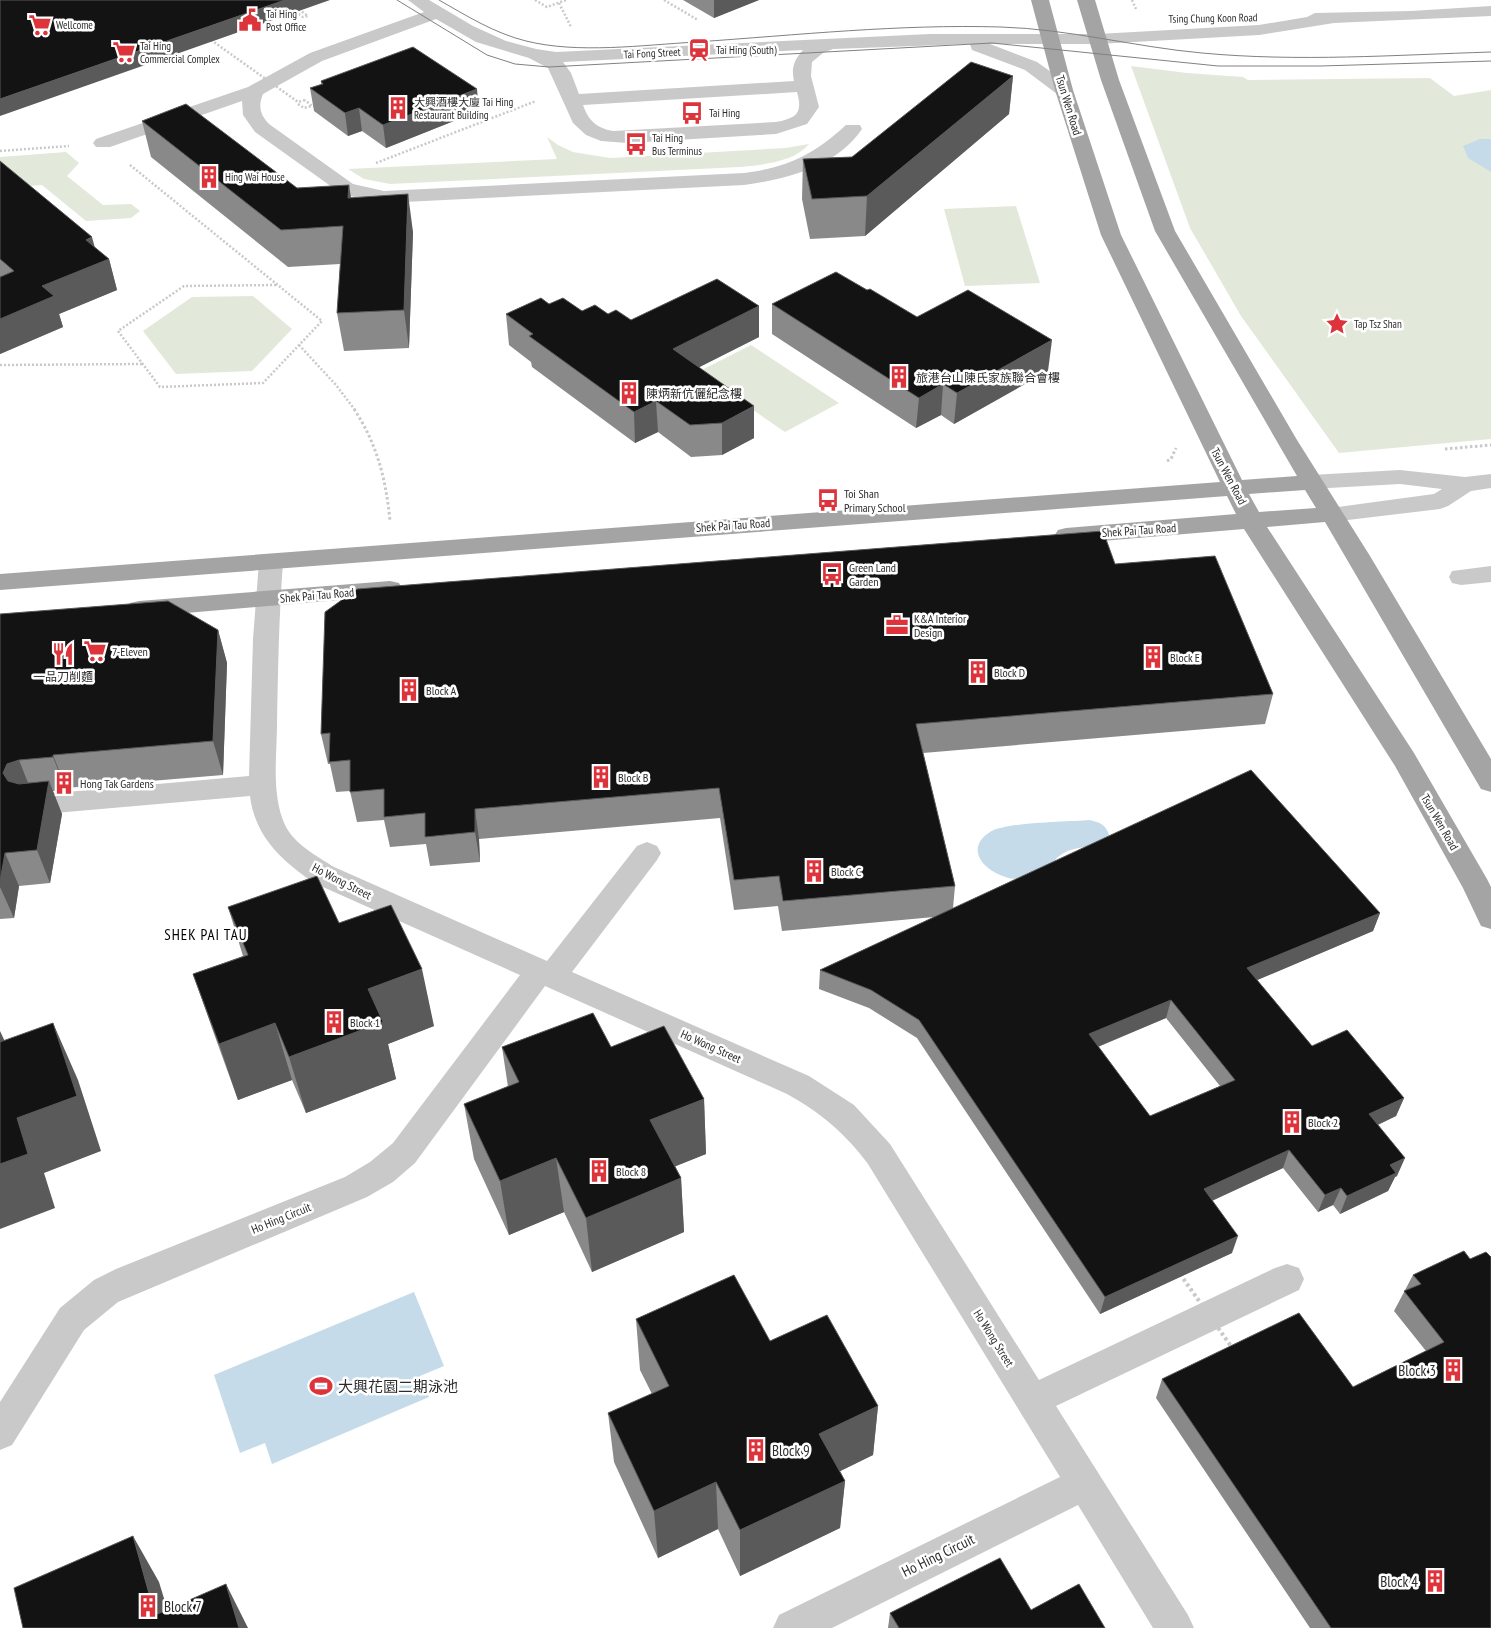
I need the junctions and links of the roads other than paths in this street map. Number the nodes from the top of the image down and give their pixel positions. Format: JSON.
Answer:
{"nodes":[{"id":1,"x":417,"y":0,"type":"edge"},
{"id":2,"x":1040,"y":0,"type":"edge"},
{"id":3,"x":1086,"y":0,"type":"edge"},
{"id":4,"x":1491,"y":11,"type":"edge"},
{"id":5,"x":437,"y":13,"type":"junction"},
{"id":6,"x":1160,"y":18,"type":"dead end"},
{"id":7,"x":1332,"y":18,"type":"junction"},
{"id":8,"x":1112,"y":20,"type":"dead end"},
{"id":9,"x":1095,"y":30,"type":"junction"},
{"id":10,"x":1048,"y":31,"type":"junction"},
{"id":11,"x":930,"y":39,"type":"junction"},
{"id":12,"x":844,"y":42,"type":"junction"},
{"id":13,"x":536,"y":56,"type":"junction"},
{"id":14,"x":1064,"y":90,"type":"junction"},
{"id":15,"x":255,"y":91,"type":"junction"},
{"id":16,"x":806,"y":92,"type":"junction"},
{"id":17,"x":574,"y":107,"type":"junction"},
{"id":18,"x":853,"y":129,"type":"dead end"},
{"id":19,"x":103,"y":143,"type":"road end"},
{"id":20,"x":1491,"y":481,"type":"edge"},
{"id":21,"x":1311,"y":482,"type":"junction"},
{"id":22,"x":1465,"y":484,"type":"junction"},
{"id":23,"x":1235,"y":488,"type":"junction"},
{"id":24,"x":1331,"y":514,"type":"junction"},
{"id":25,"x":1252,"y":522,"type":"junction"},
{"id":26,"x":1043,"y":538,"type":"edge"},
{"id":27,"x":271,"y":562,"type":"junction"},
{"id":28,"x":1491,"y":574,"type":"edge"},
{"id":29,"x":1461,"y":577,"type":"dead end"},
{"id":30,"x":0,"y":582,"type":"edge"},
{"id":31,"x":408,"y":587,"type":"edge"},
{"id":32,"x":268,"y":599,"type":"junction"},
{"id":33,"x":119,"y":610,"type":"edge"},
{"id":34,"x":1491,"y":782,"type":"edge"},
{"id":35,"x":263,"y":785,"type":"junction"},
{"id":36,"x":32,"y":805,"type":"edge"},
{"id":37,"x":646,"y":853,"type":"dead end"},
{"id":38,"x":1491,"y":918,"type":"edge"},
{"id":39,"x":546,"y":973,"type":"junction"},
{"id":40,"x":1287,"y":1279,"type":"dead end"},
{"id":41,"x":1033,"y":1400,"type":"junction"},
{"id":42,"x":0,"y":1433,"type":"edge"},
{"id":43,"x":1084,"y":1482,"type":"junction"},
{"id":44,"x":792,"y":1628,"type":"edge"},
{"id":45,"x":1175,"y":1628,"type":"edge"}],
"edges":[{"from":1,"to":5,"type":"street","name":"Tai Fong Street"},
{"from":2,"to":10,"type":"main road","name":"Tsun Wen Road"},
{"from":3,"to":9,"type":"main road"},
{"from":4,"to":7,"type":"street","name":"Tsing Chung Koon Road"},
{"from":5,"to":13,"type":"street","name":"Tai Fong Street"},
{"from":5,"to":15,"type":"street"},
{"from":6,"to":7,"type":"street","name":"Tsing Chung Koon Road"},
{"from":7,"to":9,"type":"street","name":"Tsing Chung Koon Road"},
{"from":8,"to":9,"type":"street"},
{"from":9,"to":10,"type":"street","name":"Tai Fong Street"},
{"from":9,"to":21,"type":"main road"},
{"from":10,"to":11,"type":"street","name":"Tai Fong Street"},
{"from":10,"to":14,"type":"main road","name":"Tsun Wen Road"},
{"from":11,"to":12,"type":"street","name":"Tai Fong Street"},
{"from":11,"to":14,"type":"street","name":"Tai Fong Street"},
{"from":12,"to":13,"type":"street","name":"Tai Fong Street"},
{"from":12,"to":16,"type":"street"},
{"from":13,"to":17,"type":"street"},
{"from":14,"to":23,"type":"main road","name":"Tsun Wen Road"},
{"from":15,"to":18,"type":"street"},
{"from":15,"to":19,"type":"street"},
{"from":16,"to":17,"type":"street"},
{"from":16,"to":17,"type":"street"},
{"from":20,"to":22,"type":"street","name":"Shek Pai Tau Road"},
{"from":21,"to":22,"type":"street","name":"Shek Pai Tau Road"},
{"from":21,"to":23,"type":"main road","name":"Shek Pai Tau Road"},
{"from":21,"to":24,"type":"main road"},
{"from":22,"to":24,"type":"street","name":"Shek Pai Tau Road"},
{"from":23,"to":25,"type":"main road","name":"Tsun Wen Road"},
{"from":23,"to":27,"type":"main road","name":"Shek Pai Tau Road"},
{"from":24,"to":25,"type":"main road","name":"Shek Pai Tau Road"},
{"from":24,"to":34,"type":"main road"},
{"from":25,"to":26,"type":"main road","name":"Shek Pai Tau Road"},
{"from":25,"to":38,"type":"main road","name":"Tsun Wen Road"},
{"from":27,"to":30,"type":"main road","name":"Shek Pai Tau Road"},
{"from":27,"to":32,"type":"street","name":"Ho Wong Street"},
{"from":28,"to":29,"type":"street"},
{"from":31,"to":32,"type":"main road","name":"Shek Pai Tau Road"},
{"from":32,"to":33,"type":"main road","name":"Shek Pai Tau Road"},
{"from":32,"to":35,"type":"street","name":"Ho Wong Street"},
{"from":35,"to":36,"type":"street"},
{"from":35,"to":39,"type":"street","name":"Ho Wong Street"},
{"from":37,"to":39,"type":"street","name":"Ho Hing Circuit"},
{"from":39,"to":41,"type":"street","name":"Ho Wong Street"},
{"from":39,"to":42,"type":"street","name":"Ho Hing Circuit"},
{"from":40,"to":41,"type":"street"},
{"from":41,"to":43,"type":"street","name":"Ho Wong Street"},
{"from":43,"to":44,"type":"street","name":"Ho Hing Circuit"},
{"from":43,"to":45,"type":"street","name":"Ho Wong Street"}]}
